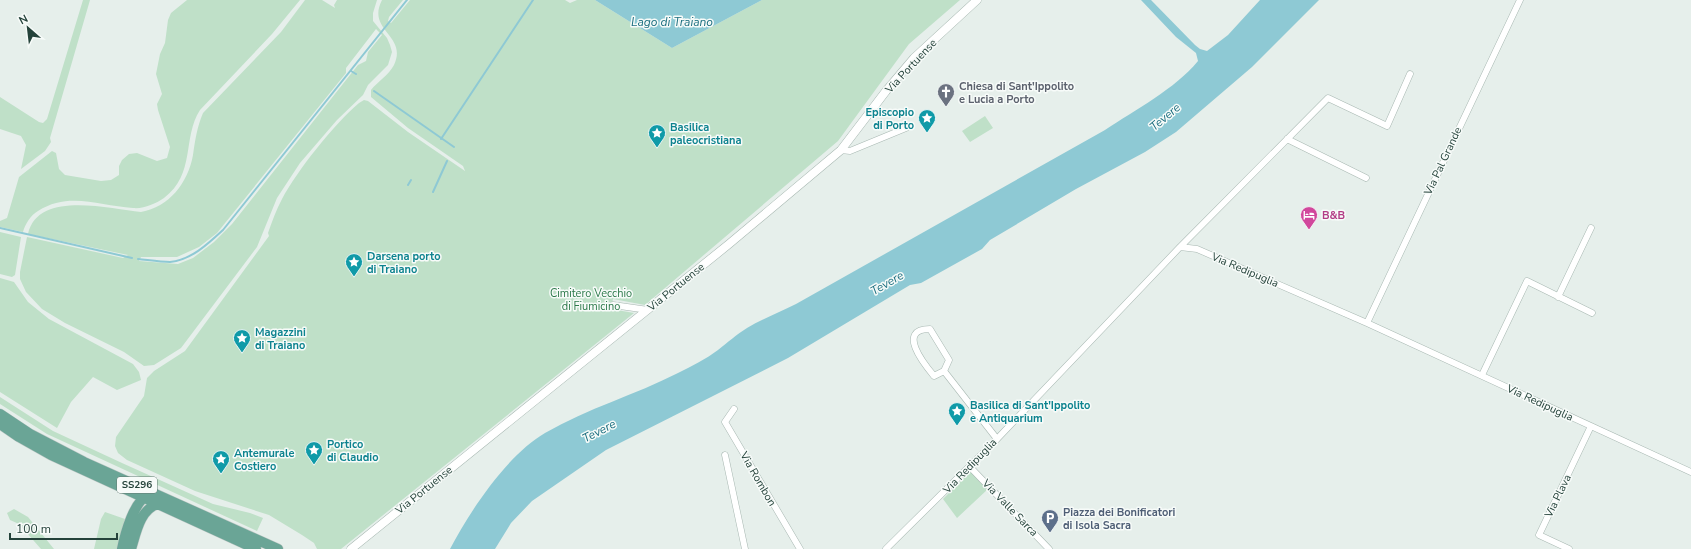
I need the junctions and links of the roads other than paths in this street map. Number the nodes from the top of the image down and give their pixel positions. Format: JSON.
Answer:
{"nodes":[{"id":1,"x":977,"y":0,"type":"edge"},
{"id":2,"x":1520,"y":0,"type":"edge"},
{"id":3,"x":1410,"y":74,"type":"dead end"},
{"id":4,"x":906,"y":128,"type":"dead end"},
{"id":5,"x":1287,"y":139,"type":"junction"},
{"id":6,"x":841,"y":150,"type":"junction"},
{"id":7,"x":1366,"y":178,"type":"dead end"},
{"id":8,"x":1591,"y":228,"type":"dead end"},
{"id":9,"x":1180,"y":248,"type":"junction"},
{"id":10,"x":1558,"y":297,"type":"junction"},
{"id":11,"x":613,"y":305,"type":"dead end"},
{"id":12,"x":648,"y":310,"type":"junction"},
{"id":13,"x":1592,"y":313,"type":"dead end"},
{"id":14,"x":1367,"y":323,"type":"junction"},
{"id":15,"x":944,"y":371,"type":"junction"},
{"id":16,"x":1482,"y":375,"type":"junction"},
{"id":17,"x":734,"y":409,"type":"dead end"},
{"id":18,"x":0,"y":414,"type":"edge"},
{"id":19,"x":0,"y":424,"type":"edge"},
{"id":20,"x":1591,"y":426,"type":"junction"},
{"id":21,"x":997,"y":439,"type":"junction"},
{"id":22,"x":725,"y":455,"type":"dead end"},
{"id":23,"x":970,"y":467,"type":"junction"},
{"id":24,"x":1691,"y":472,"type":"edge"},
{"id":25,"x":142,"y":498,"type":"junction"},
{"id":26,"x":167,"y":498,"type":"junction"},
{"id":27,"x":158,"y":504,"type":"junction"},
{"id":28,"x":135,"y":522,"type":"junction"},
{"id":29,"x":122,"y":549,"type":"edge"},
{"id":30,"x":131,"y":549,"type":"edge"},
{"id":31,"x":256,"y":549,"type":"edge"},
{"id":32,"x":278,"y":549,"type":"edge"},
{"id":33,"x":351,"y":549,"type":"edge"},
{"id":34,"x":745,"y":549,"type":"edge"},
{"id":35,"x":800,"y":549,"type":"edge"},
{"id":36,"x":886,"y":549,"type":"edge"},
{"id":37,"x":1049,"y":549,"type":"edge"},
{"id":38,"x":1569,"y":549,"type":"edge"}],
"edges":[{"from":1,"to":6,"type":"street","name":"Via Portuense"},
{"from":2,"to":14,"type":"street","name":"Via Pal Grande"},
{"from":3,"to":5,"type":"street"},
{"from":4,"to":6,"type":"street"},
{"from":5,"to":7,"type":"street"},
{"from":5,"to":9,"type":"street"},
{"from":6,"to":12,"type":"street","name":"Via Portuense"},
{"from":8,"to":10,"type":"street"},
{"from":9,"to":14,"type":"street","name":"Via Redipuglia"},
{"from":9,"to":21,"type":"street","name":"Via Redipuglia"},
{"from":10,"to":13,"type":"street"},
{"from":10,"to":16,"type":"street"},
{"from":11,"to":12,"type":"street"},
{"from":12,"to":33,"type":"street","name":"Via Portuense"},
{"from":14,"to":16,"type":"street","name":"Via Redipuglia"},
{"from":15,"to":15,"type":"street"},
{"from":15,"to":21,"type":"street"},
{"from":16,"to":20,"type":"street","name":"Via Redipuglia"},
{"from":17,"to":35,"type":"street","name":"Via Rombon"},
{"from":18,"to":26,"type":"main road","number":"SS296"},
{"from":19,"to":25,"type":"main road","number":"SS296"},
{"from":20,"to":24,"type":"street","name":"Via Redipuglia"},
{"from":20,"to":38,"type":"street","name":"Via Plava"},
{"from":21,"to":23,"type":"street","name":"Via Redipuglia"},
{"from":22,"to":34,"type":"street"},
{"from":23,"to":36,"type":"street","name":"Via Redipuglia"},
{"from":23,"to":37,"type":"street","name":"Via Valle Sarca"},
{"from":25,"to":26,"type":"main road"},
{"from":25,"to":27,"type":"main road","number":"SS296"},
{"from":25,"to":28,"type":"main road"},
{"from":26,"to":32,"type":"main road","number":"SS296"},
{"from":27,"to":28,"type":"main road"},
{"from":27,"to":31,"type":"main road","number":"SS296"},
{"from":28,"to":29,"type":"main road"},
{"from":28,"to":30,"type":"main road"}]}
